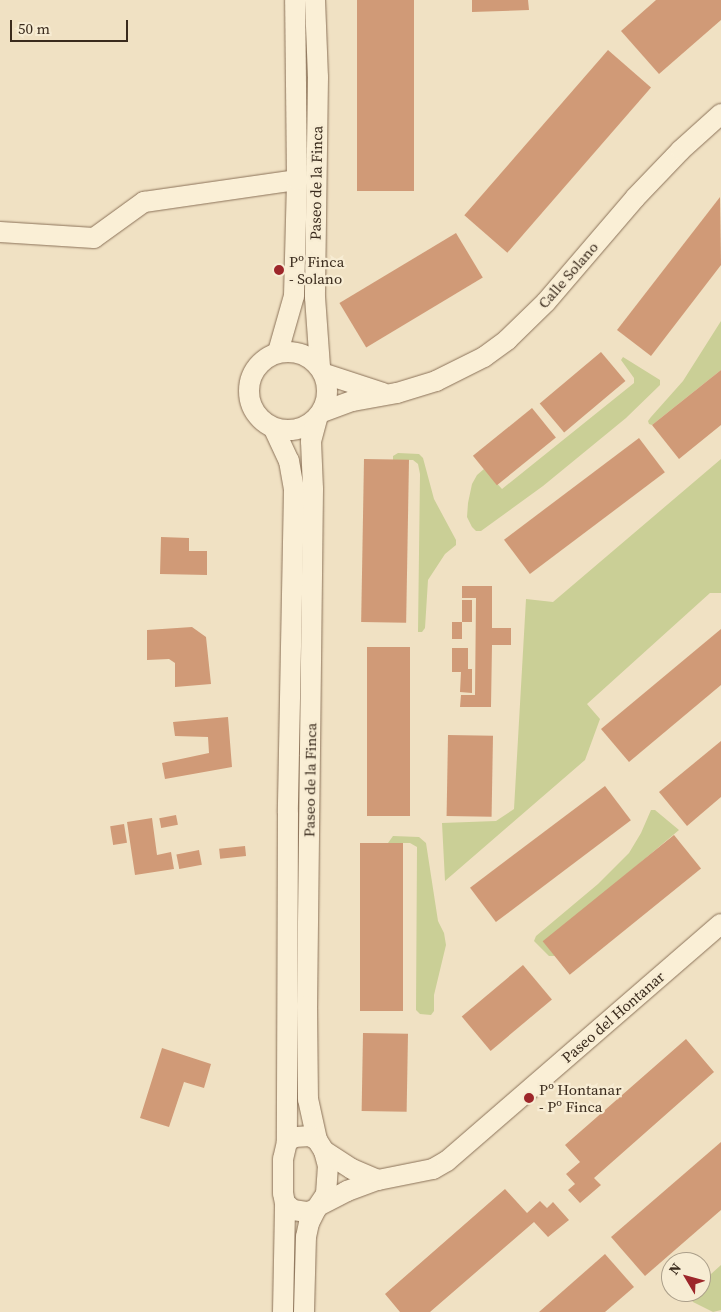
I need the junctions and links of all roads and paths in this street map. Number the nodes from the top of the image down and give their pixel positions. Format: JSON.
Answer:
{"nodes":[{"id":1,"x":295,"y":0,"type":"edge"},
{"id":2,"x":315,"y":0,"type":"edge"},
{"id":3,"x":721,"y":114,"type":"edge"},
{"id":4,"x":297,"y":180,"type":"junction"},
{"id":5,"x":0,"y":232,"type":"edge"},
{"id":6,"x":278,"y":352,"type":"junction"},
{"id":7,"x":322,"y":370,"type":"junction"},
{"id":8,"x":387,"y":394,"type":"junction"},
{"id":9,"x":320,"y":415,"type":"junction"},
{"id":10,"x":274,"y":429,"type":"junction"},
{"id":11,"x":721,"y":924,"type":"edge"},
{"id":12,"x":287,"y":1142,"type":"junction"},
{"id":13,"x":320,"y":1146,"type":"junction"},
{"id":14,"x":378,"y":1180,"type":"junction"},
{"id":15,"x":285,"y":1203,"type":"junction"},
{"id":16,"x":318,"y":1207,"type":"junction"},
{"id":17,"x":283,"y":1312,"type":"edge"},
{"id":18,"x":304,"y":1312,"type":"edge"}],
"edges":[{"from":1,"to":4,"type":"street","name":"Paseo de la Finca"},
{"from":2,"to":7,"type":"street","name":"Paseo de la Finca"},
{"from":3,"to":8,"type":"street","name":"Calle Solano"},
{"from":4,"to":5,"type":"street","name":"Paseo de la Finca"},
{"from":4,"to":6,"type":"street","name":"Paseo de la Finca"},
{"from":6,"to":7,"type":"street"},
{"from":6,"to":10,"type":"street"},
{"from":7,"to":8,"type":"street"},
{"from":7,"to":9,"type":"street"},
{"from":8,"to":9,"type":"street","name":"Calle Solano"},
{"from":9,"to":10,"type":"street"},
{"from":9,"to":13,"type":"street","name":"Paseo de la Finca"},
{"from":10,"to":12,"type":"street","name":"Paseo de la Finca"},
{"from":11,"to":14,"type":"street","name":"Paseo del Hontanar"},
{"from":12,"to":13,"type":"street"},
{"from":12,"to":15,"type":"street"},
{"from":13,"to":14,"type":"street"},
{"from":13,"to":16,"type":"street"},
{"from":14,"to":16,"type":"street","name":"Paseo del Hontanar"},
{"from":15,"to":16,"type":"street"},
{"from":15,"to":17,"type":"street"},
{"from":16,"to":18,"type":"street"}]}
